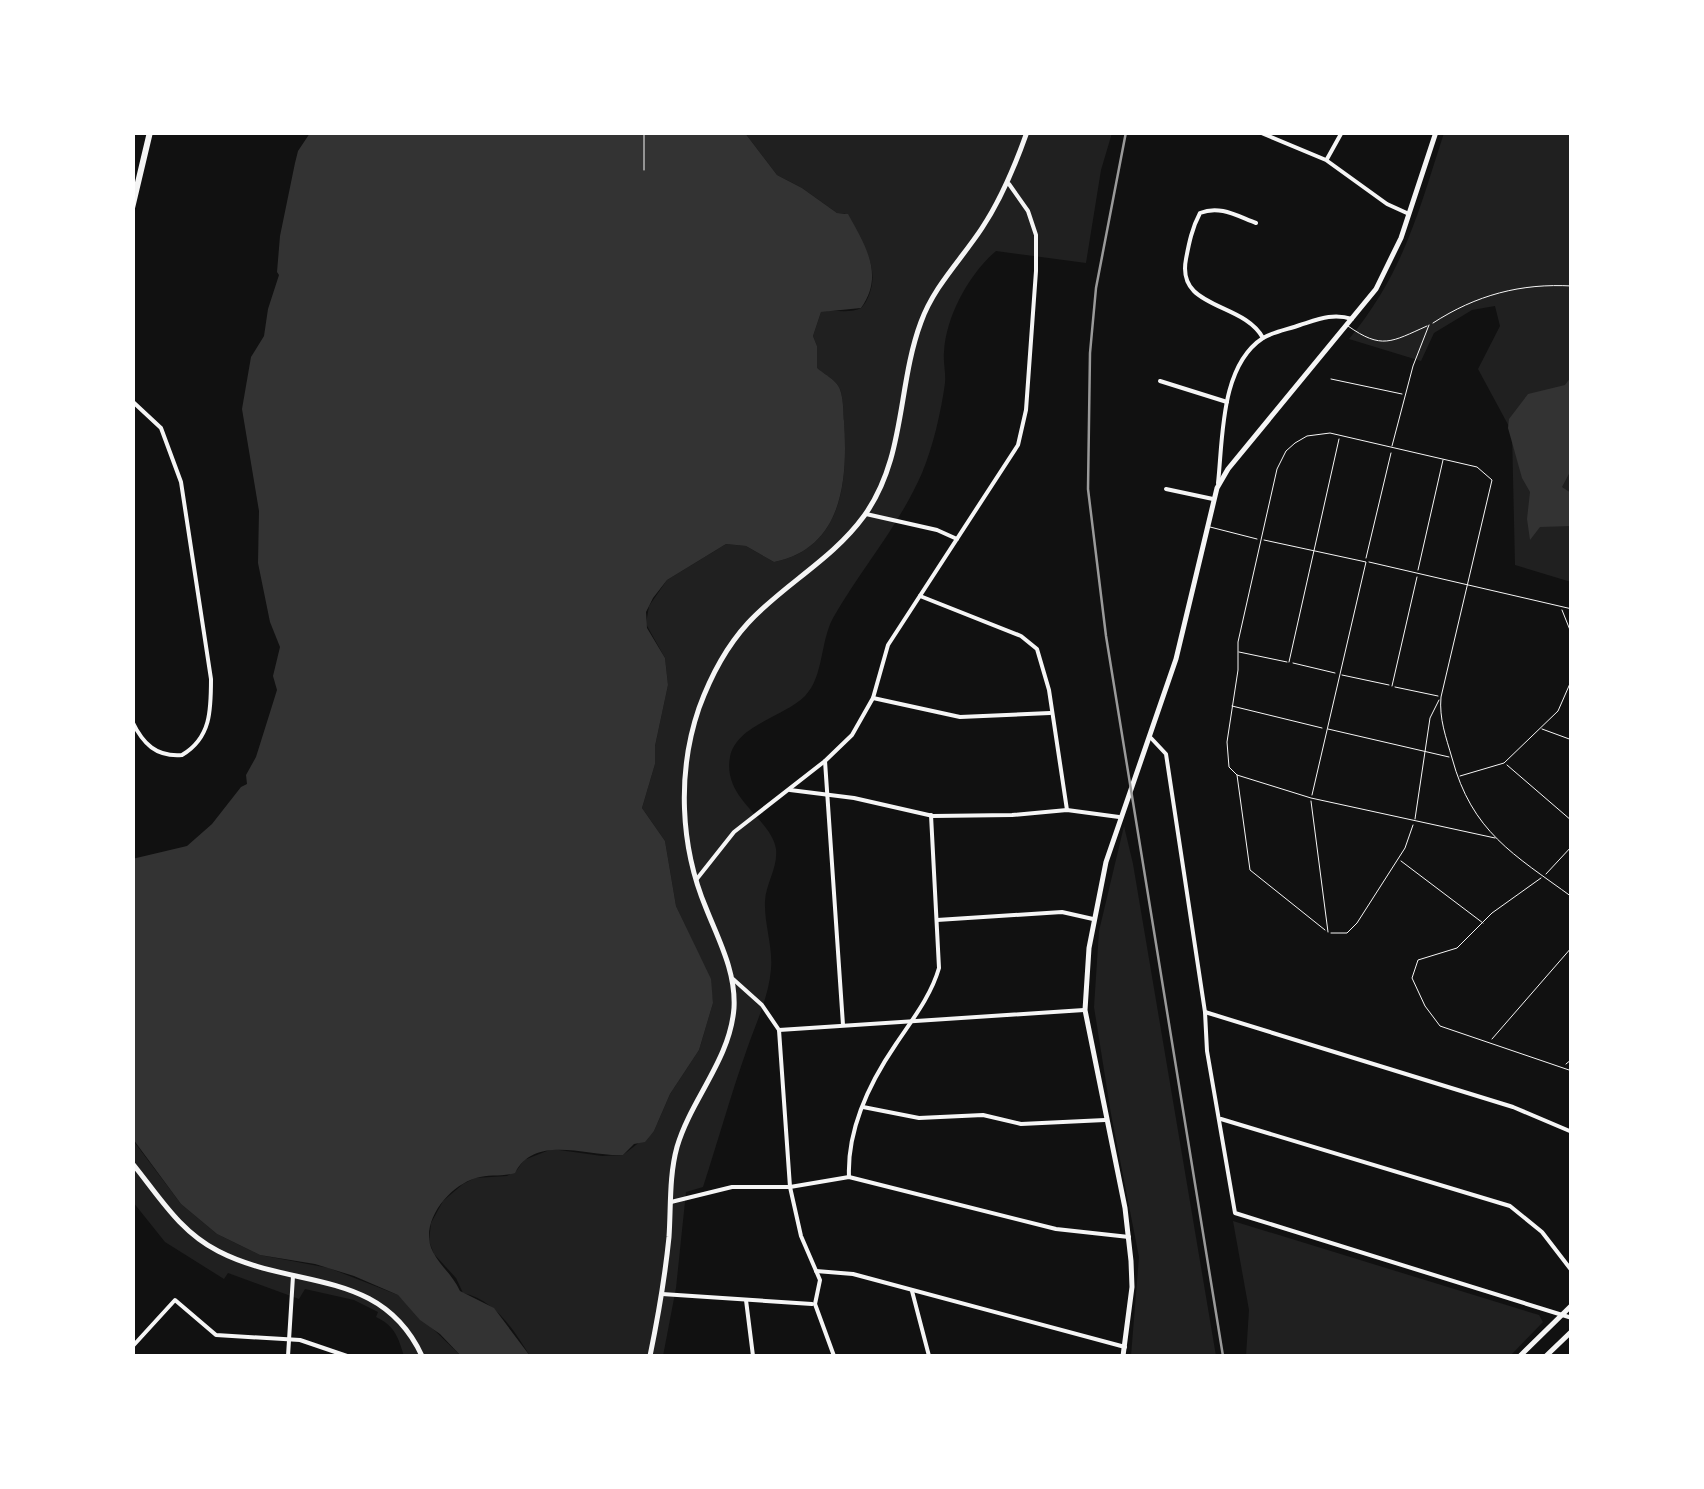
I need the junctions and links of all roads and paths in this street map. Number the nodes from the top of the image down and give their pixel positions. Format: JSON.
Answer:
{"nodes":[{"id":1,"x":150,"y":132,"type":"edge"},
{"id":2,"x":644,"y":132,"type":"edge"},
{"id":3,"x":1027,"y":132,"type":"edge"},
{"id":4,"x":1259,"y":132,"type":"edge"},
{"id":5,"x":1342,"y":132,"type":"edge"},
{"id":6,"x":1436,"y":132,"type":"edge"},
{"id":7,"x":1326,"y":160,"type":"junction"},
{"id":8,"x":644,"y":170,"type":"dead end"},
{"id":9,"x":1008,"y":183,"type":"junction"},
{"id":10,"x":132,"y":208,"type":"edge"},
{"id":11,"x":1409,"y":214,"type":"junction"},
{"id":12,"x":1256,"y":223,"type":"dead end"},
{"id":13,"x":1572,"y":286,"type":"edge"},
{"id":14,"x":1354,"y":319,"type":"junction"},
{"id":15,"x":1430,"y":325,"type":"junction"},
{"id":16,"x":1348,"y":326,"type":"junction"},
{"id":17,"x":1262,"y":338,"type":"junction"},
{"id":18,"x":1335,"y":374,"type":"dead end"},
{"id":19,"x":1160,"y":380,"type":"dead end"},
{"id":20,"x":1405,"y":395,"type":"junction"},
{"id":21,"x":132,"y":401,"type":"edge"},
{"id":22,"x":1228,"y":402,"type":"junction"},
{"id":23,"x":1340,"y":436,"type":"junction"},
{"id":24,"x":1392,"y":448,"type":"junction"},
{"id":25,"x":1443,"y":460,"type":"junction"},
{"id":26,"x":1217,"y":488,"type":"junction"},
{"id":27,"x":1166,"y":490,"type":"dead end"},
{"id":28,"x":1213,"y":500,"type":"junction"},
{"id":29,"x":866,"y":514,"type":"junction"},
{"id":30,"x":1208,"y":527,"type":"junction"},
{"id":31,"x":957,"y":540,"type":"junction"},
{"id":32,"x":1261,"y":540,"type":"junction"},
{"id":33,"x":1314,"y":550,"type":"junction"},
{"id":34,"x":1366,"y":562,"type":"junction"},
{"id":35,"x":1418,"y":573,"type":"junction"},
{"id":36,"x":1470,"y":585,"type":"junction"},
{"id":37,"x":920,"y":596,"type":"junction"},
{"id":38,"x":1561,"y":607,"type":"junction"},
{"id":39,"x":1572,"y":609,"type":"edge"},
{"id":40,"x":1572,"y":635,"type":"edge"},
{"id":41,"x":1238,"y":652,"type":"junction"},
{"id":42,"x":1290,"y":662,"type":"junction"},
{"id":43,"x":1338,"y":674,"type":"junction"},
{"id":44,"x":1571,"y":681,"type":"edge"},
{"id":45,"x":1392,"y":686,"type":"junction"},
{"id":46,"x":1441,"y":697,"type":"junction"},
{"id":47,"x":874,"y":698,"type":"junction"},
{"id":48,"x":1232,"y":706,"type":"junction"},
{"id":49,"x":1050,"y":713,"type":"junction"},
{"id":50,"x":132,"y":722,"type":"edge"},
{"id":51,"x":1326,"y":729,"type":"junction"},
{"id":52,"x":1541,"y":729,"type":"junction"},
{"id":53,"x":1150,"y":738,"type":"junction"},
{"id":54,"x":1572,"y":740,"type":"edge"},
{"id":55,"x":1424,"y":750,"type":"junction"},
{"id":56,"x":1452,"y":758,"type":"junction"},
{"id":57,"x":825,"y":761,"type":"junction"},
{"id":58,"x":1504,"y":763,"type":"junction"},
{"id":59,"x":1237,"y":775,"type":"junction"},
{"id":60,"x":1457,"y":776,"type":"junction"},
{"id":61,"x":790,"y":790,"type":"junction"},
{"id":62,"x":829,"y":795,"type":"junction"},
{"id":63,"x":1311,"y":798,"type":"junction"},
{"id":64,"x":1067,"y":810,"type":"junction"},
{"id":65,"x":930,"y":815,"type":"junction"},
{"id":66,"x":1120,"y":817,"type":"junction"},
{"id":67,"x":1572,"y":820,"type":"edge"},
{"id":68,"x":1414,"y":822,"type":"junction"},
{"id":69,"x":1495,"y":838,"type":"junction"},
{"id":70,"x":1572,"y":846,"type":"edge"},
{"id":71,"x":1398,"y":858,"type":"junction"},
{"id":72,"x":1544,"y":876,"type":"junction"},
{"id":73,"x":696,"y":880,"type":"junction"},
{"id":74,"x":1572,"y":897,"type":"edge"},
{"id":75,"x":1092,"y":919,"type":"junction"},
{"id":76,"x":937,"y":920,"type":"junction"},
{"id":77,"x":1482,"y":923,"type":"junction"},
{"id":78,"x":1328,"y":932,"type":"junction"},
{"id":79,"x":1572,"y":947,"type":"edge"},
{"id":80,"x":732,"y":979,"type":"junction"},
{"id":81,"x":1085,"y":1010,"type":"junction"},
{"id":82,"x":1205,"y":1012,"type":"junction"},
{"id":83,"x":911,"y":1022,"type":"junction"},
{"id":84,"x":843,"y":1025,"type":"junction"},
{"id":85,"x":779,"y":1030,"type":"junction"},
{"id":86,"x":1490,"y":1042,"type":"junction"},
{"id":87,"x":1572,"y":1059,"type":"edge"},
{"id":88,"x":1563,"y":1066,"type":"junction"},
{"id":89,"x":1572,"y":1071,"type":"edge"},
{"id":90,"x":863,"y":1108,"type":"junction"},
{"id":91,"x":1220,"y":1118,"type":"junction"},
{"id":92,"x":1105,"y":1120,"type":"junction"},
{"id":93,"x":1572,"y":1132,"type":"edge"},
{"id":94,"x":132,"y":1163,"type":"edge"},
{"id":95,"x":849,"y":1176,"type":"junction"},
{"id":96,"x":790,"y":1187,"type":"junction"},
{"id":97,"x":671,"y":1202,"type":"junction"},
{"id":98,"x":1128,"y":1236,"type":"junction"},
{"id":99,"x":816,"y":1271,"type":"junction"},
{"id":100,"x":1572,"y":1271,"type":"edge"},
{"id":101,"x":293,"y":1276,"type":"junction"},
{"id":102,"x":912,"y":1292,"type":"junction"},
{"id":103,"x":662,"y":1294,"type":"junction"},
{"id":104,"x":746,"y":1300,"type":"junction"},
{"id":105,"x":814,"y":1304,"type":"junction"},
{"id":106,"x":1572,"y":1305,"type":"edge"},
{"id":107,"x":1561,"y":1314,"type":"junction"},
{"id":108,"x":1572,"y":1318,"type":"edge"},
{"id":109,"x":1572,"y":1331,"type":"edge"},
{"id":110,"x":289,"y":1339,"type":"junction"},
{"id":111,"x":132,"y":1347,"type":"edge"},
{"id":112,"x":1125,"y":1347,"type":"junction"},
{"id":113,"x":288,"y":1356,"type":"edge"},
{"id":114,"x":347,"y":1356,"type":"edge"},
{"id":115,"x":422,"y":1356,"type":"edge"},
{"id":116,"x":650,"y":1356,"type":"edge"},
{"id":117,"x":753,"y":1356,"type":"edge"},
{"id":118,"x":834,"y":1356,"type":"edge"},
{"id":119,"x":929,"y":1356,"type":"edge"},
{"id":120,"x":1123,"y":1356,"type":"edge"},
{"id":121,"x":1520,"y":1356,"type":"edge"},
{"id":122,"x":1546,"y":1356,"type":"edge"}],
"edges":[{"from":1,"to":10,"type":"highway"},
{"from":2,"to":8,"type":"path"},
{"from":3,"to":9,"type":"main road"},
{"from":4,"to":7,"type":"street"},
{"from":5,"to":7,"type":"street"},
{"from":6,"to":11,"type":"main road"},
{"from":7,"to":11,"type":"street"},
{"from":9,"to":29,"type":"main road"},
{"from":9,"to":31,"type":"street"},
{"from":11,"to":14,"type":"main road"},
{"from":12,"to":17,"type":"street"},
{"from":13,"to":15,"type":"lane"},
{"from":14,"to":16,"type":"main road"},
{"from":14,"to":17,"type":"street"},
{"from":15,"to":16,"type":"lane"},
{"from":15,"to":20,"type":"lane"},
{"from":16,"to":26,"type":"main road"},
{"from":17,"to":22,"type":"street"},
{"from":18,"to":20,"type":"lane"},
{"from":19,"to":22,"type":"street"},
{"from":20,"to":24,"type":"lane"},
{"from":21,"to":50,"type":"street"},
{"from":22,"to":26,"type":"street"},
{"from":23,"to":24,"type":"lane"},
{"from":23,"to":32,"type":"lane"},
{"from":23,"to":33,"type":"lane"},
{"from":24,"to":25,"type":"lane"},
{"from":24,"to":34,"type":"lane"},
{"from":25,"to":35,"type":"lane"},
{"from":25,"to":36,"type":"lane"},
{"from":26,"to":28,"type":"main road"},
{"from":27,"to":28,"type":"street"},
{"from":28,"to":30,"type":"main road"},
{"from":29,"to":31,"type":"street"},
{"from":29,"to":73,"type":"main road"},
{"from":30,"to":32,"type":"lane"},
{"from":30,"to":53,"type":"main road"},
{"from":31,"to":37,"type":"street"},
{"from":32,"to":33,"type":"lane"},
{"from":32,"to":41,"type":"lane"},
{"from":33,"to":34,"type":"lane"},
{"from":33,"to":42,"type":"lane"},
{"from":34,"to":35,"type":"lane"},
{"from":34,"to":43,"type":"lane"},
{"from":35,"to":36,"type":"lane"},
{"from":35,"to":45,"type":"lane"},
{"from":36,"to":38,"type":"lane"},
{"from":36,"to":46,"type":"lane"},
{"from":37,"to":47,"type":"street"},
{"from":37,"to":49,"type":"street"},
{"from":38,"to":39,"type":"lane"},
{"from":38,"to":40,"type":"lane"},
{"from":41,"to":42,"type":"lane"},
{"from":41,"to":48,"type":"lane"},
{"from":42,"to":43,"type":"lane"},
{"from":43,"to":45,"type":"lane"},
{"from":43,"to":51,"type":"lane"},
{"from":44,"to":52,"type":"lane"},
{"from":45,"to":46,"type":"lane"},
{"from":46,"to":55,"type":"lane"},
{"from":46,"to":56,"type":"lane"},
{"from":47,"to":49,"type":"street"},
{"from":47,"to":57,"type":"street"},
{"from":48,"to":51,"type":"lane"},
{"from":48,"to":59,"type":"lane"},
{"from":49,"to":64,"type":"street"},
{"from":51,"to":55,"type":"lane"},
{"from":51,"to":63,"type":"lane"},
{"from":52,"to":54,"type":"lane"},
{"from":52,"to":58,"type":"lane"},
{"from":53,"to":66,"type":"main road"},
{"from":53,"to":82,"type":"street"},
{"from":55,"to":56,"type":"lane"},
{"from":55,"to":68,"type":"lane"},
{"from":56,"to":60,"type":"lane"},
{"from":57,"to":61,"type":"street"},
{"from":57,"to":62,"type":"street"},
{"from":58,"to":60,"type":"lane"},
{"from":58,"to":67,"type":"lane"},
{"from":59,"to":63,"type":"lane"},
{"from":59,"to":78,"type":"lane"},
{"from":60,"to":69,"type":"lane"},
{"from":61,"to":62,"type":"street"},
{"from":61,"to":73,"type":"street"},
{"from":62,"to":65,"type":"street"},
{"from":62,"to":84,"type":"street"},
{"from":63,"to":68,"type":"lane"},
{"from":63,"to":78,"type":"lane"},
{"from":64,"to":65,"type":"street"},
{"from":64,"to":66,"type":"street"},
{"from":65,"to":76,"type":"street"},
{"from":66,"to":75,"type":"main road"},
{"from":68,"to":69,"type":"lane"},
{"from":68,"to":71,"type":"lane"},
{"from":69,"to":72,"type":"lane"},
{"from":70,"to":72,"type":"lane"},
{"from":71,"to":77,"type":"lane"},
{"from":71,"to":78,"type":"lane"},
{"from":72,"to":74,"type":"lane"},
{"from":72,"to":77,"type":"lane"},
{"from":73,"to":80,"type":"main road"},
{"from":75,"to":76,"type":"street"},
{"from":75,"to":81,"type":"main road"},
{"from":76,"to":83,"type":"street"},
{"from":77,"to":86,"type":"lane"},
{"from":79,"to":86,"type":"lane"},
{"from":80,"to":85,"type":"street"},
{"from":80,"to":97,"type":"main road"},
{"from":81,"to":83,"type":"street"},
{"from":81,"to":92,"type":"main road"},
{"from":82,"to":91,"type":"street"},
{"from":82,"to":93,"type":"street"},
{"from":83,"to":84,"type":"street"},
{"from":83,"to":90,"type":"street"},
{"from":84,"to":85,"type":"street"},
{"from":85,"to":96,"type":"street"},
{"from":86,"to":88,"type":"lane"},
{"from":87,"to":88,"type":"lane"},
{"from":88,"to":89,"type":"lane"},
{"from":90,"to":92,"type":"street"},
{"from":90,"to":95,"type":"street"},
{"from":91,"to":100,"type":"street"},
{"from":91,"to":107,"type":"street"},
{"from":92,"to":98,"type":"main road"},
{"from":94,"to":101,"type":"main road"},
{"from":95,"to":96,"type":"street"},
{"from":95,"to":98,"type":"street"},
{"from":96,"to":97,"type":"street"},
{"from":96,"to":99,"type":"street"},
{"from":97,"to":103,"type":"main road"},
{"from":98,"to":112,"type":"main road"},
{"from":99,"to":102,"type":"street"},
{"from":99,"to":105,"type":"street"},
{"from":101,"to":110,"type":"street"},
{"from":101,"to":115,"type":"main road"},
{"from":102,"to":112,"type":"street"},
{"from":102,"to":119,"type":"street"},
{"from":103,"to":104,"type":"street"},
{"from":103,"to":116,"type":"main road"},
{"from":104,"to":105,"type":"street"},
{"from":104,"to":117,"type":"street"},
{"from":105,"to":118,"type":"street"},
{"from":106,"to":107,"type":"main road"},
{"from":107,"to":108,"type":"street"},
{"from":107,"to":121,"type":"main road"},
{"from":109,"to":122,"type":"main road"},
{"from":110,"to":111,"type":"street"},
{"from":110,"to":113,"type":"street"},
{"from":110,"to":114,"type":"street"},
{"from":112,"to":120,"type":"main road"}]}
